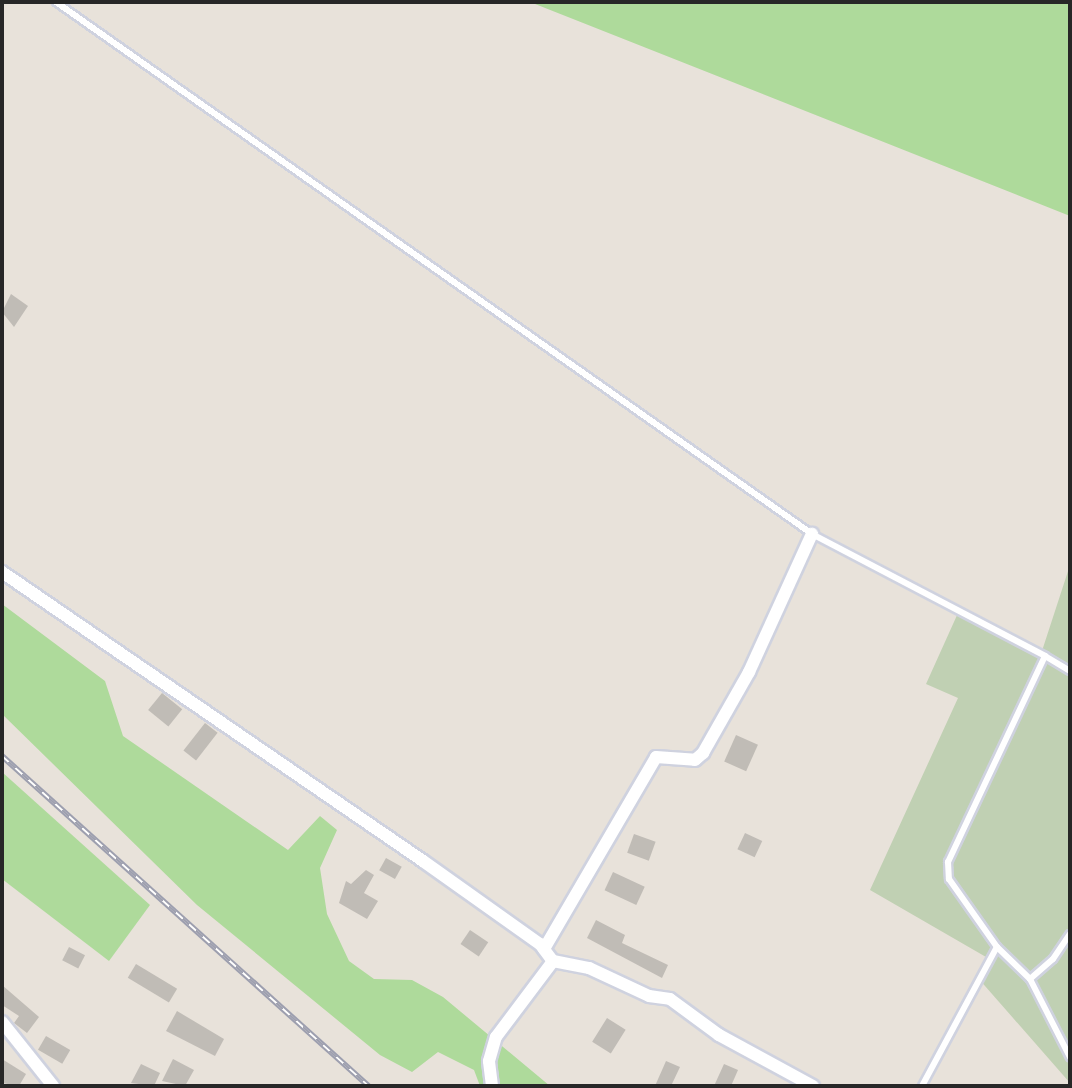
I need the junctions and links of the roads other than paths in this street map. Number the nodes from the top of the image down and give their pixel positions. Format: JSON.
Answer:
{"nodes":[{"id":1,"x":56,"y":2,"type":"edge"},
{"id":2,"x":812,"y":534,"type":"junction"},
{"id":3,"x":2,"y":572,"type":"edge"},
{"id":4,"x":1045,"y":656,"type":"junction"},
{"id":5,"x":1070,"y":671,"type":"edge"},
{"id":6,"x":1070,"y":934,"type":"edge"},
{"id":7,"x":997,"y":947,"type":"junction"},
{"id":8,"x":544,"y":949,"type":"junction"},
{"id":9,"x":553,"y":961,"type":"junction"},
{"id":10,"x":1030,"y":979,"type":"junction"},
{"id":11,"x":2,"y":1022,"type":"edge"},
{"id":12,"x":1070,"y":1057,"type":"edge"},
{"id":13,"x":53,"y":1086,"type":"edge"},
{"id":14,"x":492,"y":1086,"type":"edge"},
{"id":15,"x":813,"y":1086,"type":"edge"},
{"id":16,"x":922,"y":1086,"type":"edge"}],
"edges":[{"from":1,"to":2,"type":"lane"},
{"from":2,"to":4,"type":"lane"},
{"from":2,"to":8,"type":"street"},
{"from":3,"to":8,"type":"street"},
{"from":4,"to":5,"type":"lane"},
{"from":4,"to":7,"type":"lane"},
{"from":6,"to":10,"type":"lane"},
{"from":7,"to":10,"type":"lane"},
{"from":7,"to":16,"type":"lane"},
{"from":8,"to":9,"type":"street"},
{"from":9,"to":14,"type":"street"},
{"from":9,"to":15,"type":"street"},
{"from":10,"to":12,"type":"lane"},
{"from":11,"to":13,"type":"street"}]}
